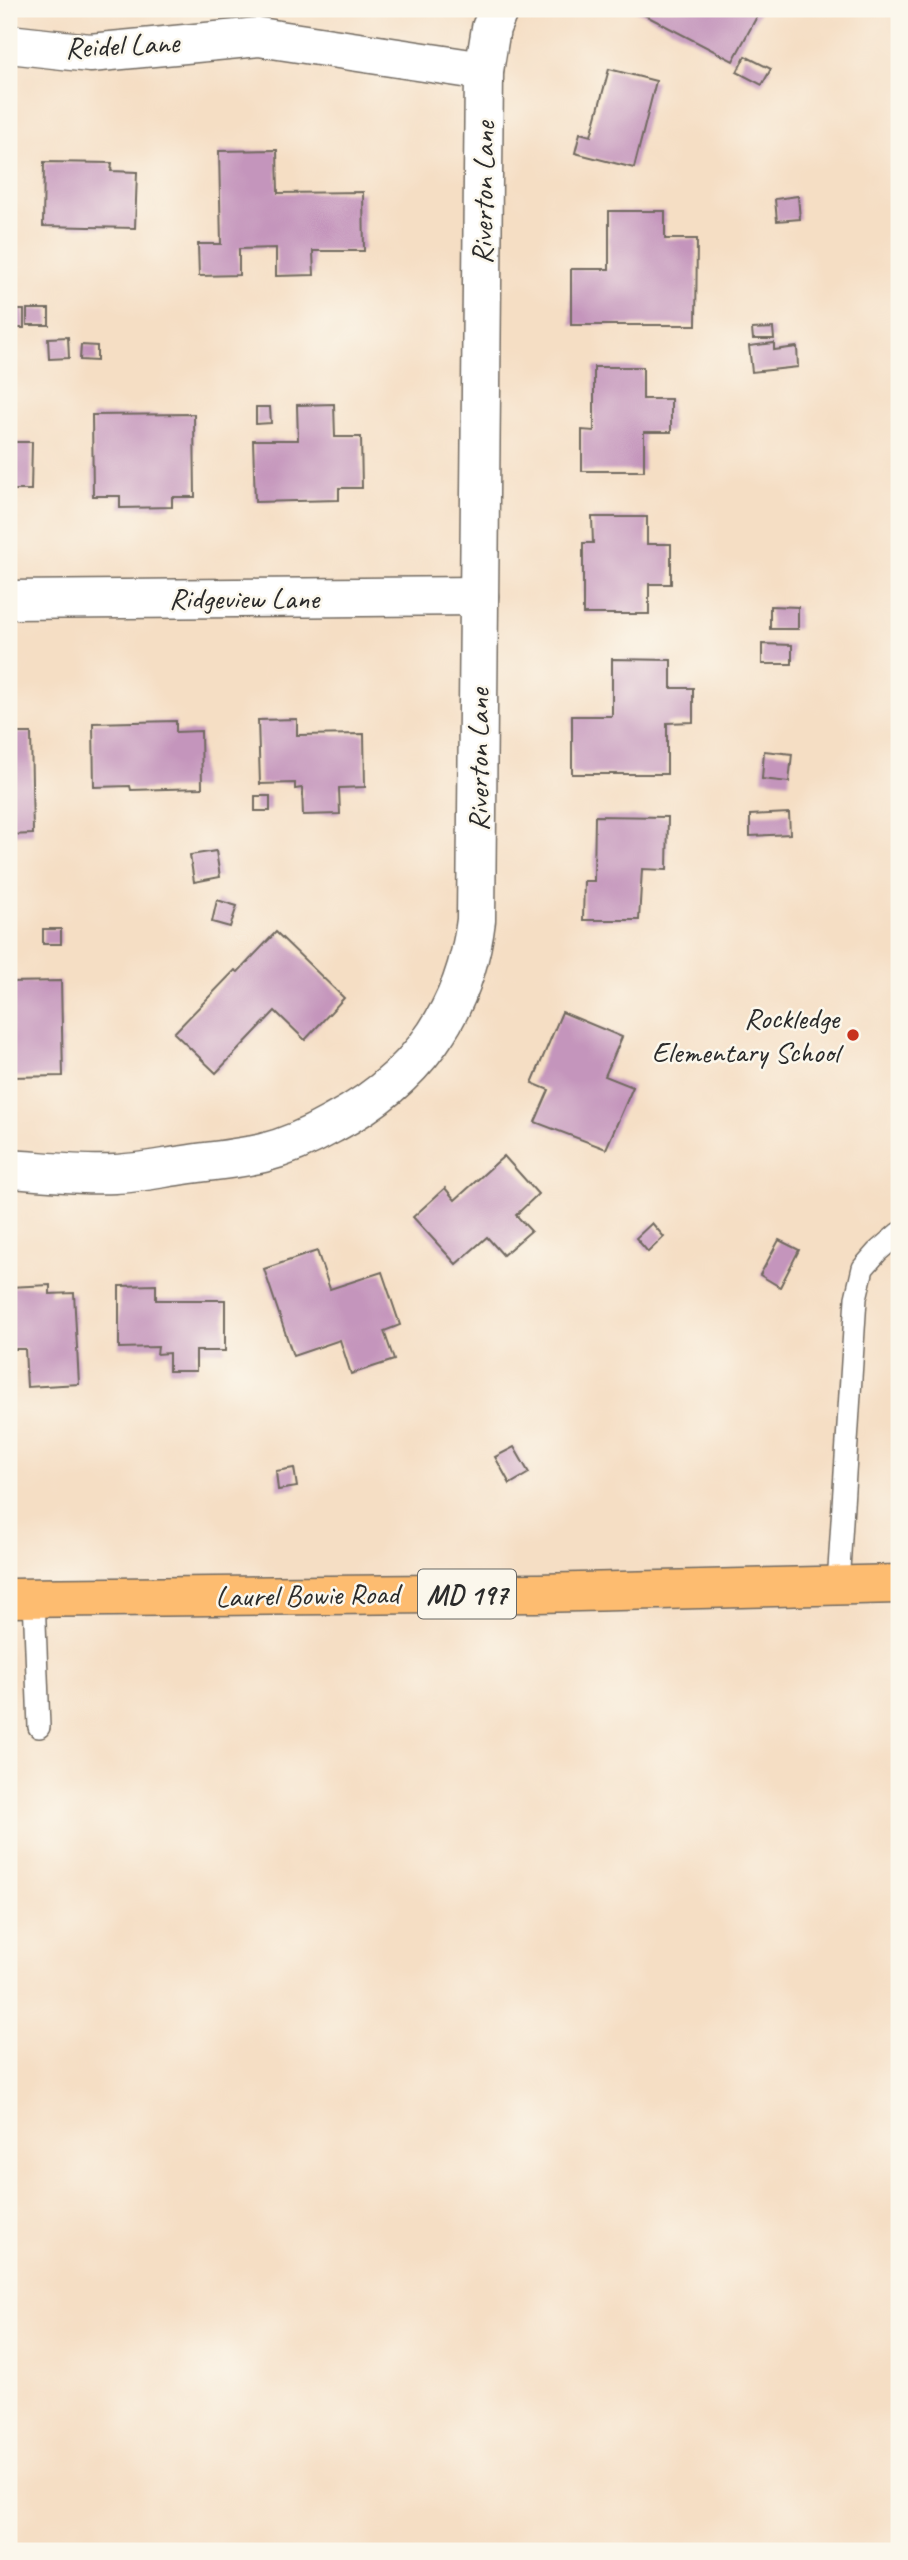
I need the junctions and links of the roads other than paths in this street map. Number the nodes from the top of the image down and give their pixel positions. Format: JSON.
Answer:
{"nodes":[{"id":1,"x":499,"y":9,"type":"edge"},
{"id":2,"x":9,"y":44,"type":"edge"},
{"id":3,"x":484,"y":71,"type":"junction"},
{"id":4,"x":479,"y":596,"type":"junction"},
{"id":5,"x":9,"y":600,"type":"edge"},
{"id":6,"x":9,"y":1169,"type":"edge"},
{"id":7,"x":899,"y":1233,"type":"edge"},
{"id":8,"x":899,"y":1584,"type":"edge"},
{"id":9,"x":838,"y":1586,"type":"junction"},
{"id":10,"x":21,"y":1598,"type":"edge"},
{"id":11,"x":39,"y":1727,"type":"dead end"}],
"edges":[{"from":1,"to":3,"type":"street","name":"Riverton Lane"},
{"from":2,"to":3,"type":"street","name":"Reidel Lane"},
{"from":3,"to":4,"type":"street","name":"Riverton Lane"},
{"from":4,"to":5,"type":"street","name":"Ridgeview Lane"},
{"from":4,"to":6,"type":"street","name":"Riverton Lane"},
{"from":7,"to":9,"type":"lane"},
{"from":8,"to":9,"type":"main road","name":"Laurel Bowie Road","number":"MD 197"},
{"from":9,"to":10,"type":"main road","name":"Laurel Bowie Road","number":"MD 197"},
{"from":10,"to":11,"type":"lane"}]}
